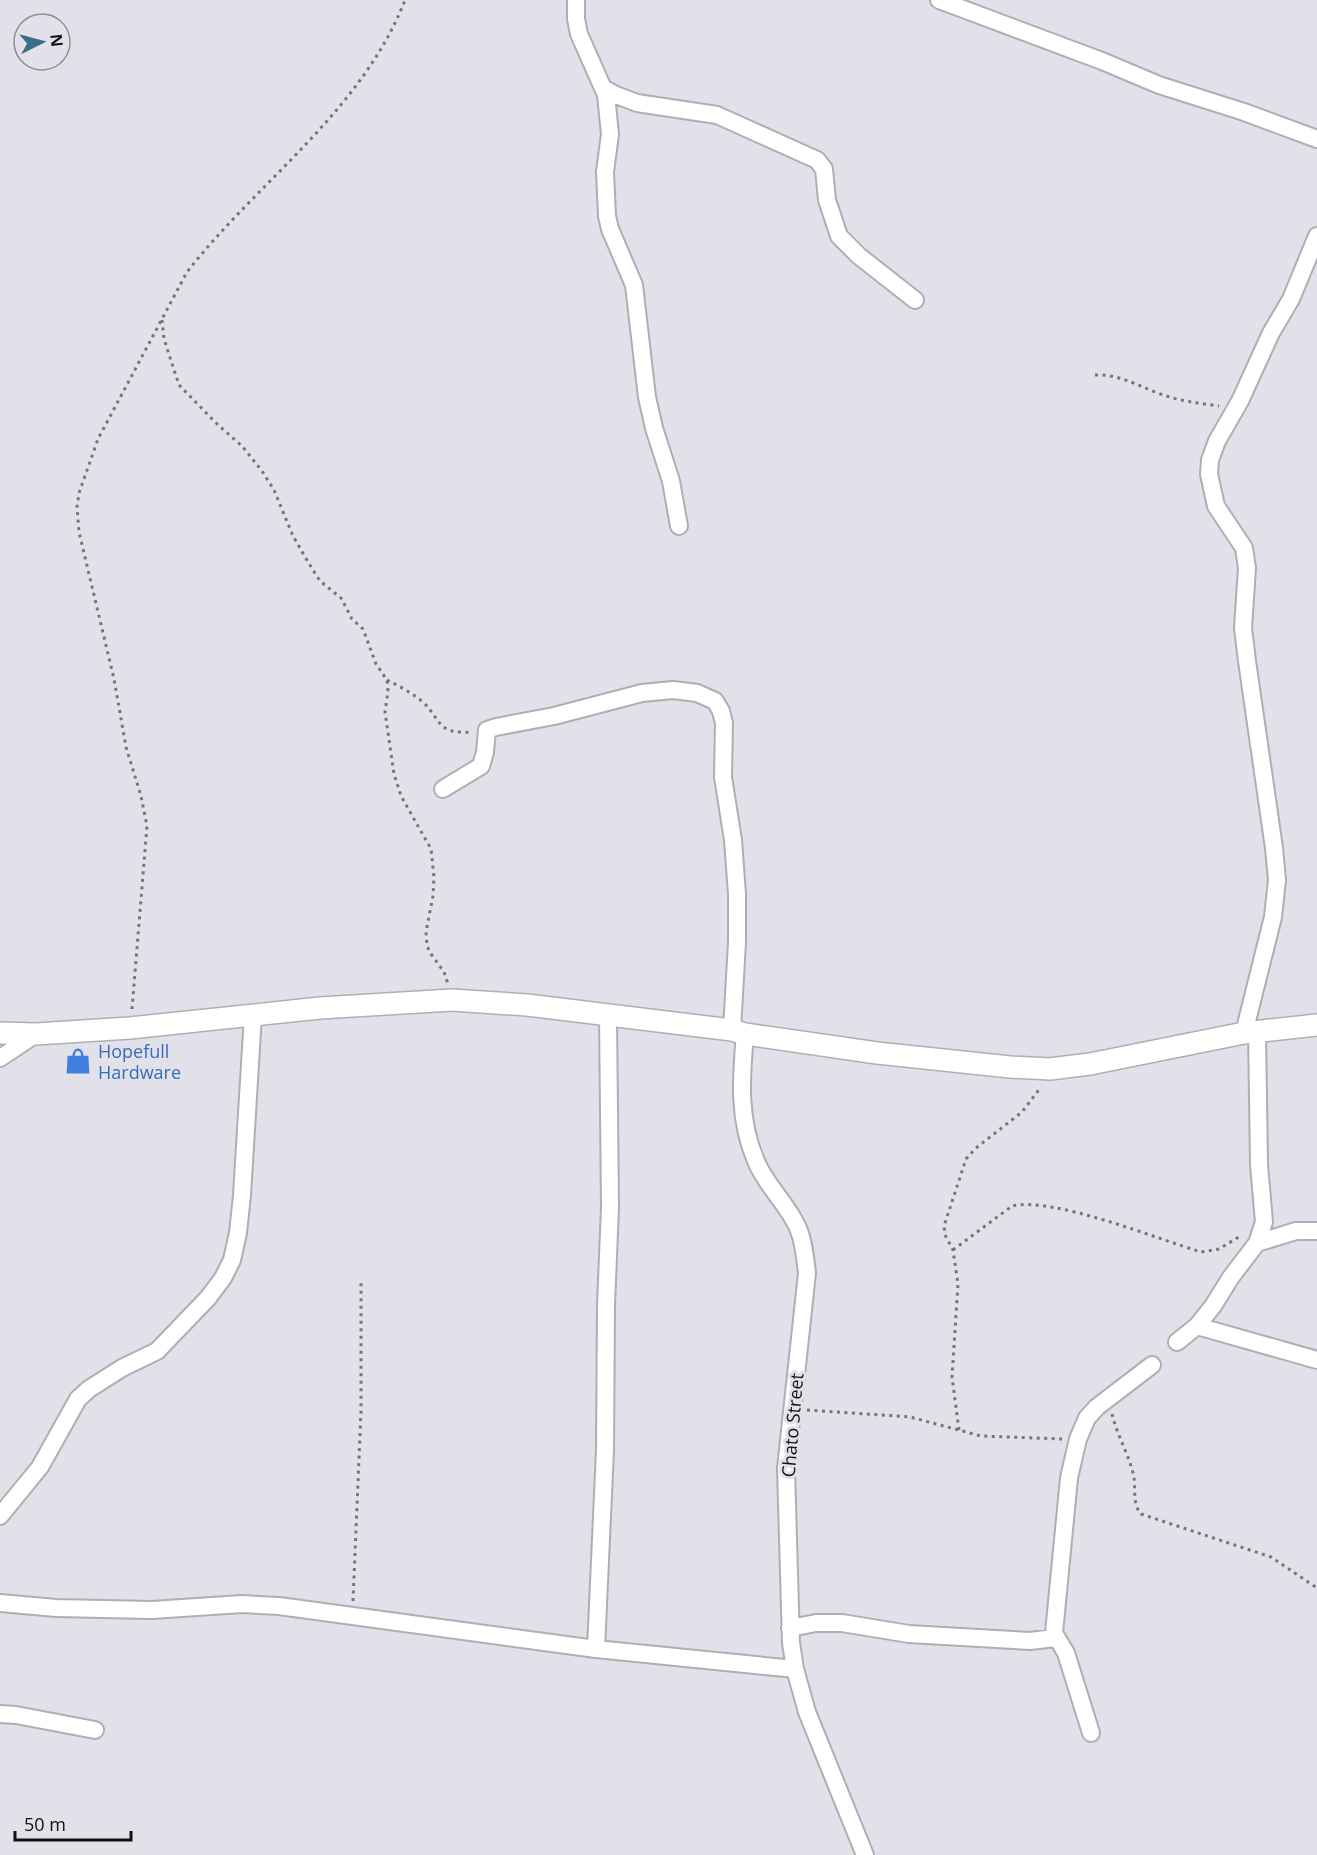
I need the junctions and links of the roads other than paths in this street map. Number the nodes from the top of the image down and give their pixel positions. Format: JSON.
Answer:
{"nodes":[{"id":1,"x":576,"y":0,"type":"edge"},
{"id":2,"x":939,"y":0,"type":"edge"},
{"id":3,"x":603,"y":88,"type":"junction"},
{"id":4,"x":1317,"y":139,"type":"edge"},
{"id":5,"x":1317,"y":236,"type":"edge"},
{"id":6,"x":915,"y":300,"type":"dead end"},
{"id":7,"x":679,"y":526,"type":"dead end"},
{"id":8,"x":443,"y":789,"type":"dead end"},
{"id":9,"x":253,"y":1015,"type":"junction"},
{"id":10,"x":608,"y":1015,"type":"junction"},
{"id":11,"x":1317,"y":1025,"type":"edge"},
{"id":12,"x":739,"y":1032,"type":"junction"},
{"id":13,"x":1251,"y":1032,"type":"junction"},
{"id":14,"x":0,"y":1033,"type":"edge"},
{"id":15,"x":36,"y":1034,"type":"junction"},
{"id":16,"x":0,"y":1058,"type":"edge"},
{"id":17,"x":1317,"y":1231,"type":"edge"},
{"id":18,"x":1257,"y":1243,"type":"junction"},
{"id":19,"x":1197,"y":1326,"type":"junction"},
{"id":20,"x":1177,"y":1342,"type":"dead end"},
{"id":21,"x":1317,"y":1360,"type":"edge"},
{"id":22,"x":1152,"y":1365,"type":"dead end"},
{"id":23,"x":0,"y":1516,"type":"edge"},
{"id":24,"x":0,"y":1603,"type":"edge"},
{"id":25,"x":790,"y":1628,"type":"junction"},
{"id":26,"x":1055,"y":1638,"type":"junction"},
{"id":27,"x":596,"y":1649,"type":"junction"},
{"id":28,"x":795,"y":1669,"type":"junction"},
{"id":29,"x":0,"y":1714,"type":"edge"},
{"id":30,"x":95,"y":1730,"type":"dead end"},
{"id":31,"x":1091,"y":1733,"type":"dead end"},
{"id":32,"x":865,"y":1855,"type":"edge"}],
"edges":[{"from":1,"to":3,"type":"street"},
{"from":2,"to":4,"type":"street"},
{"from":3,"to":6,"type":"street"},
{"from":3,"to":7,"type":"street"},
{"from":5,"to":13,"type":"street"},
{"from":8,"to":12,"type":"street","name":"Chato Street"},
{"from":9,"to":10,"type":"street"},
{"from":9,"to":15,"type":"street"},
{"from":9,"to":23,"type":"street"},
{"from":10,"to":12,"type":"street"},
{"from":10,"to":27,"type":"street"},
{"from":11,"to":13,"type":"street"},
{"from":12,"to":13,"type":"street"},
{"from":12,"to":25,"type":"street","name":"Chato Street"},
{"from":13,"to":18,"type":"street"},
{"from":14,"to":15,"type":"street"},
{"from":15,"to":16,"type":"street"},
{"from":17,"to":18,"type":"street"},
{"from":18,"to":19,"type":"street"},
{"from":19,"to":20,"type":"street"},
{"from":19,"to":21,"type":"street"},
{"from":22,"to":26,"type":"street"},
{"from":24,"to":27,"type":"street"},
{"from":25,"to":26,"type":"street"},
{"from":25,"to":28,"type":"street","name":"Chato Street"},
{"from":26,"to":31,"type":"street"},
{"from":27,"to":28,"type":"street"},
{"from":28,"to":32,"type":"street","name":"Chato Street"},
{"from":29,"to":30,"type":"street"}]}
